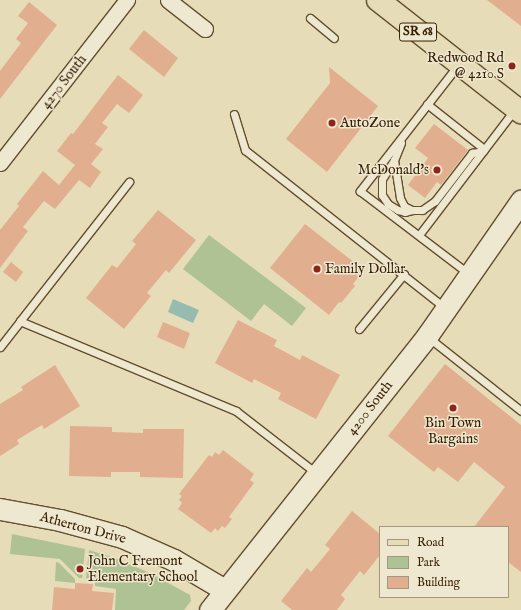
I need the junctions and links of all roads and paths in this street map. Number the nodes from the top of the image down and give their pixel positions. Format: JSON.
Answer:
{"nodes":[{"id":1,"x":127,"y":0,"type":"edge"},
{"id":2,"x":168,"y":0,"type":"edge"},
{"id":3,"x":378,"y":0,"type":"edge"},
{"id":4,"x":310,"y":18,"type":"dead end"},
{"id":5,"x":205,"y":29,"type":"dead end"},
{"id":6,"x":334,"y":38,"type":"dead end"},
{"id":7,"x":459,"y":64,"type":"junction"},
{"id":8,"x":427,"y":104,"type":"junction"},
{"id":9,"x":518,"y":110,"type":"edge"},
{"id":10,"x":234,"y":114,"type":"dead end"},
{"id":11,"x":405,"y":134,"type":"junction"},
{"id":12,"x":484,"y":150,"type":"junction"},
{"id":13,"x":394,"y":160,"type":"junction"},
{"id":14,"x":0,"y":163,"type":"edge"},
{"id":15,"x":129,"y":182,"type":"dead end"},
{"id":16,"x":521,"y":201,"type":"edge"},
{"id":17,"x":412,"y":210,"type":"junction"},
{"id":18,"x":419,"y":235,"type":"junction"},
{"id":19,"x":404,"y":274,"type":"junction"},
{"id":20,"x":470,"y":276,"type":"junction"},
{"id":21,"x":447,"y":309,"type":"junction"},
{"id":22,"x":20,"y":321,"type":"junction"},
{"id":23,"x":359,"y":329,"type":"dead end"},
{"id":24,"x":427,"y":336,"type":"junction"},
{"id":25,"x":0,"y":347,"type":"edge"},
{"id":26,"x":521,"y":411,"type":"edge"},
{"id":27,"x":318,"y":474,"type":"junction"},
{"id":28,"x":0,"y":509,"type":"edge"},
{"id":29,"x":225,"y":590,"type":"junction"},
{"id":30,"x":210,"y":610,"type":"edge"}],
"edges":[{"from":1,"to":14,"type":"street","name":"4270 South"},
{"from":2,"to":5,"type":"street"},
{"from":3,"to":7,"type":"main road","number":"SR 68"},
{"from":4,"to":6,"type":"lane"},
{"from":7,"to":8,"type":"lane"},
{"from":7,"to":9,"type":"main road","number":"SR 68"},
{"from":8,"to":11,"type":"lane"},
{"from":8,"to":12,"type":"lane"},
{"from":9,"to":12,"type":"lane"},
{"from":10,"to":19,"type":"lane"},
{"from":11,"to":13,"type":"lane"},
{"from":11,"to":18,"type":"lane"},
{"from":12,"to":17,"type":"lane"},
{"from":12,"to":18,"type":"lane"},
{"from":13,"to":17,"type":"lane"},
{"from":13,"to":17,"type":"lane"},
{"from":15,"to":22,"type":"lane"},
{"from":16,"to":20,"type":"street","name":"4200 South"},
{"from":18,"to":20,"type":"lane"},
{"from":19,"to":21,"type":"lane"},
{"from":19,"to":23,"type":"lane"},
{"from":20,"to":21,"type":"street","name":"4200 South"},
{"from":21,"to":24,"type":"street","name":"4200 South"},
{"from":22,"to":25,"type":"lane"},
{"from":22,"to":27,"type":"lane"},
{"from":24,"to":26,"type":"lane"},
{"from":24,"to":27,"type":"street","name":"4200 South"},
{"from":27,"to":29,"type":"street","name":"4200 South"},
{"from":28,"to":29,"type":"street","name":"Atherton Drive"},
{"from":29,"to":30,"type":"street","name":"4200 South"}]}
